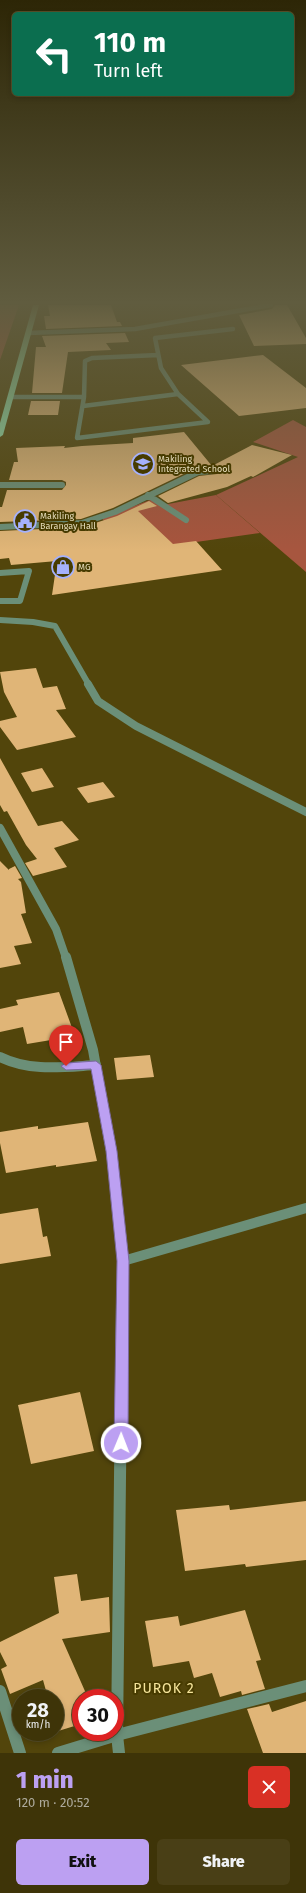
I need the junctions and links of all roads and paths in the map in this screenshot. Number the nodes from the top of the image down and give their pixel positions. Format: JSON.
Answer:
{"nodes":[{"id":1,"x":13,"y":387,"type":"edge"},
{"id":2,"x":84,"y":387,"type":"edge"},
{"id":3,"x":173,"y":387,"type":"edge"},
{"id":4,"x":178,"y":394,"type":"junction"},
{"id":5,"x":11,"y":397,"type":"junction"},
{"id":6,"x":84,"y":397,"type":"junction"},
{"id":7,"x":83,"y":406,"type":"junction"},
{"id":8,"x":3,"y":417,"type":"edge"},
{"id":9,"x":0,"y":434,"type":"edge"},
{"id":10,"x":224,"y":470,"type":"dead end"},
{"id":11,"x":62,"y":485,"type":"dead end"},
{"id":12,"x":0,"y":486,"type":"edge"},
{"id":13,"x":148,"y":495,"type":"junction"},
{"id":14,"x":186,"y":520,"type":"dead end"},
{"id":15,"x":0,"y":527,"type":"edge"},
{"id":16,"x":0,"y":574,"type":"edge"},
{"id":17,"x":0,"y":601,"type":"edge"},
{"id":18,"x":0,"y":620,"type":"edge"},
{"id":19,"x":306,"y":812,"type":"edge"},
{"id":20,"x":0,"y":828,"type":"edge"},
{"id":21,"x":0,"y":1057,"type":"edge"},
{"id":22,"x":96,"y":1065,"type":"junction"},
{"id":23,"x":306,"y":1208,"type":"edge"},
{"id":24,"x":123,"y":1261,"type":"junction"},
{"id":25,"x":306,"y":1686,"type":"edge"},
{"id":26,"x":117,"y":1689,"type":"edge"},
{"id":27,"x":0,"y":1692,"type":"edge"},
{"id":28,"x":124,"y":1733,"type":"edge"},
{"id":29,"x":97,"y":1741,"type":"edge"},
{"id":30,"x":117,"y":1741,"type":"edge"},
{"id":31,"x":20,"y":1753,"type":"edge"},
{"id":32,"x":58,"y":1753,"type":"edge"},
{"id":33,"x":119,"y":1753,"type":"edge"}],
"edges":[{"from":1,"to":5,"type":"highway"},
{"from":2,"to":6,"type":"street"},
{"from":3,"to":4,"type":"street"},
{"from":4,"to":7,"type":"street"},
{"from":4,"to":7,"type":"street"},
{"from":5,"to":6,"type":"street"},
{"from":5,"to":8,"type":"highway"},
{"from":6,"to":7,"type":"street"},
{"from":8,"to":9,"type":"highway"},
{"from":10,"to":13,"type":"street"},
{"from":11,"to":12,"type":"street"},
{"from":13,"to":14,"type":"street"},
{"from":13,"to":15,"type":"street"},
{"from":16,"to":17,"type":"street"},
{"from":18,"to":19,"type":"street"},
{"from":20,"to":22,"type":"street"},
{"from":21,"to":22,"type":"street"},
{"from":22,"to":24,"type":"street"},
{"from":23,"to":24,"type":"street"},
{"from":24,"to":26,"type":"street"},
{"from":25,"to":28,"type":"street"},
{"from":27,"to":31,"type":"street"},
{"from":29,"to":32,"type":"street"},
{"from":30,"to":33,"type":"street"}]}
